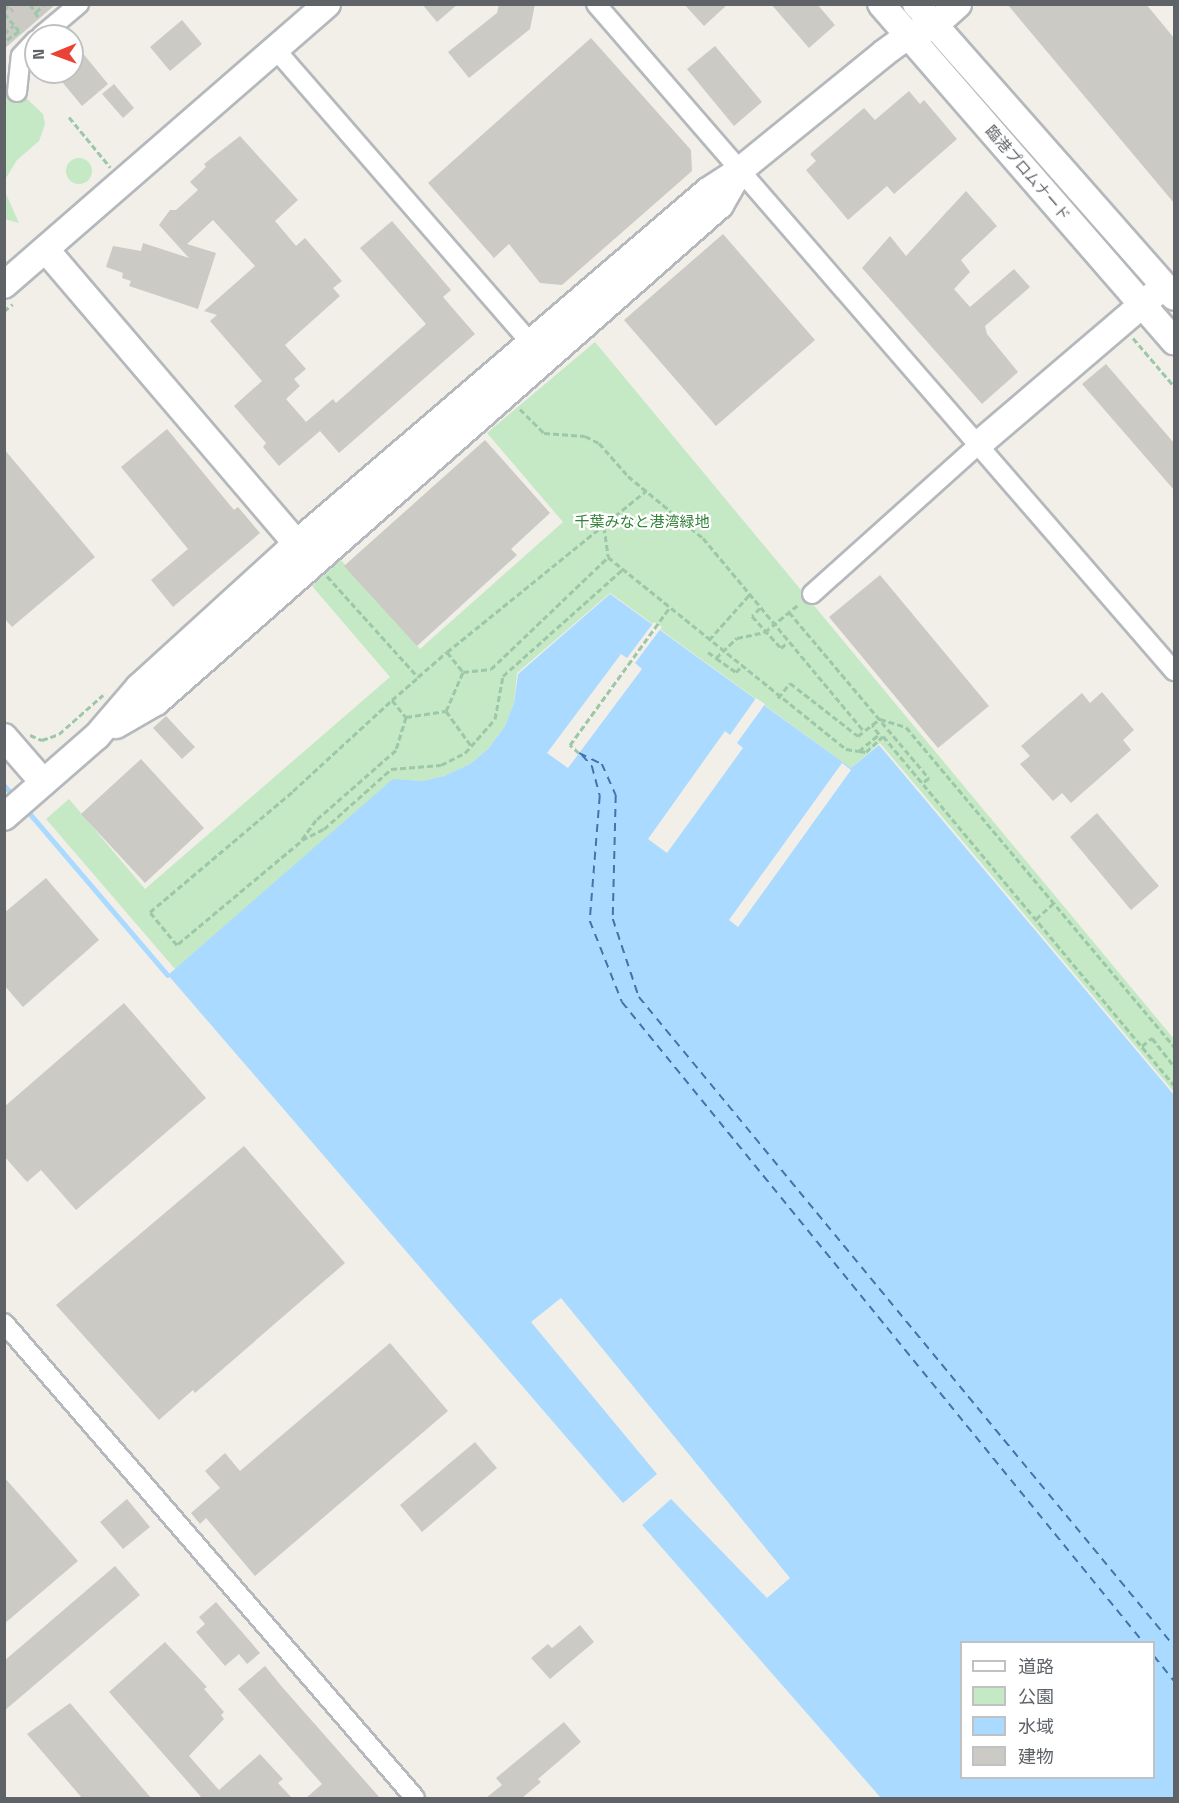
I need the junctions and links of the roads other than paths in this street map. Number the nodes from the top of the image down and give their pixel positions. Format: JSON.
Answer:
{"nodes":[{"id":1,"x":79,"y":4,"type":"edge"},
{"id":2,"x":327,"y":4,"type":"edge"},
{"id":3,"x":596,"y":4,"type":"edge"},
{"id":4,"x":881,"y":4,"type":"edge"},
{"id":5,"x":916,"y":4,"type":"edge"},
{"id":6,"x":958,"y":4,"type":"edge"},
{"id":7,"x":55,"y":24,"type":"edge"},
{"id":8,"x":935,"y":25,"type":"junction"},
{"id":9,"x":907,"y":36,"type":"junction"},
{"id":10,"x":276,"y":50,"type":"junction"},
{"id":11,"x":24,"y":53,"type":"edge"},
{"id":12,"x":17,"y":92,"type":"dead end"},
{"id":13,"x":739,"y":171,"type":"junction"},
{"id":14,"x":46,"y":250,"type":"junction"},
{"id":15,"x":4,"y":285,"type":"edge"},
{"id":16,"x":1171,"y":287,"type":"edge"},
{"id":17,"x":1142,"y":303,"type":"junction"},
{"id":18,"x":1174,"y":341,"type":"edge"},
{"id":19,"x":532,"y":344,"type":"junction"},
{"id":20,"x":979,"y":444,"type":"junction"},
{"id":21,"x":310,"y":558,"type":"junction"},
{"id":22,"x":812,"y":594,"type":"dead end"},
{"id":23,"x":1174,"y":671,"type":"edge"},
{"id":24,"x":4,"y":737,"type":"edge"},
{"id":25,"x":16,"y":805,"type":"edge"},
{"id":26,"x":4,"y":1323,"type":"edge"},
{"id":27,"x":415,"y":1798,"type":"edge"}],
"edges":[{"from":1,"to":7,"type":"street"},
{"from":2,"to":10,"type":"street"},
{"from":3,"to":13,"type":"street"},
{"from":4,"to":9,"type":"street","name":"臨港プロムナード"},
{"from":5,"to":8,"type":"street","name":"臨港プロムナード"},
{"from":6,"to":8,"type":"street"},
{"from":8,"to":9,"type":"street"},
{"from":8,"to":16,"type":"street","name":"臨港プロムナード"},
{"from":9,"to":13,"type":"street"},
{"from":9,"to":17,"type":"street","name":"臨港プロムナード"},
{"from":10,"to":14,"type":"street"},
{"from":10,"to":19,"type":"street"},
{"from":11,"to":12,"type":"street"},
{"from":13,"to":19,"type":"street"},
{"from":13,"to":20,"type":"street"},
{"from":13,"to":21,"type":"street"},
{"from":14,"to":15,"type":"street"},
{"from":14,"to":21,"type":"street"},
{"from":16,"to":17,"type":"street"},
{"from":17,"to":18,"type":"street","name":"臨港プロムナード"},
{"from":17,"to":20,"type":"street"},
{"from":19,"to":21,"type":"street"},
{"from":20,"to":22,"type":"street"},
{"from":20,"to":23,"type":"street"},
{"from":21,"to":25,"type":"street"},
{"from":24,"to":25,"type":"street"},
{"from":26,"to":27,"type":"street"}]}
